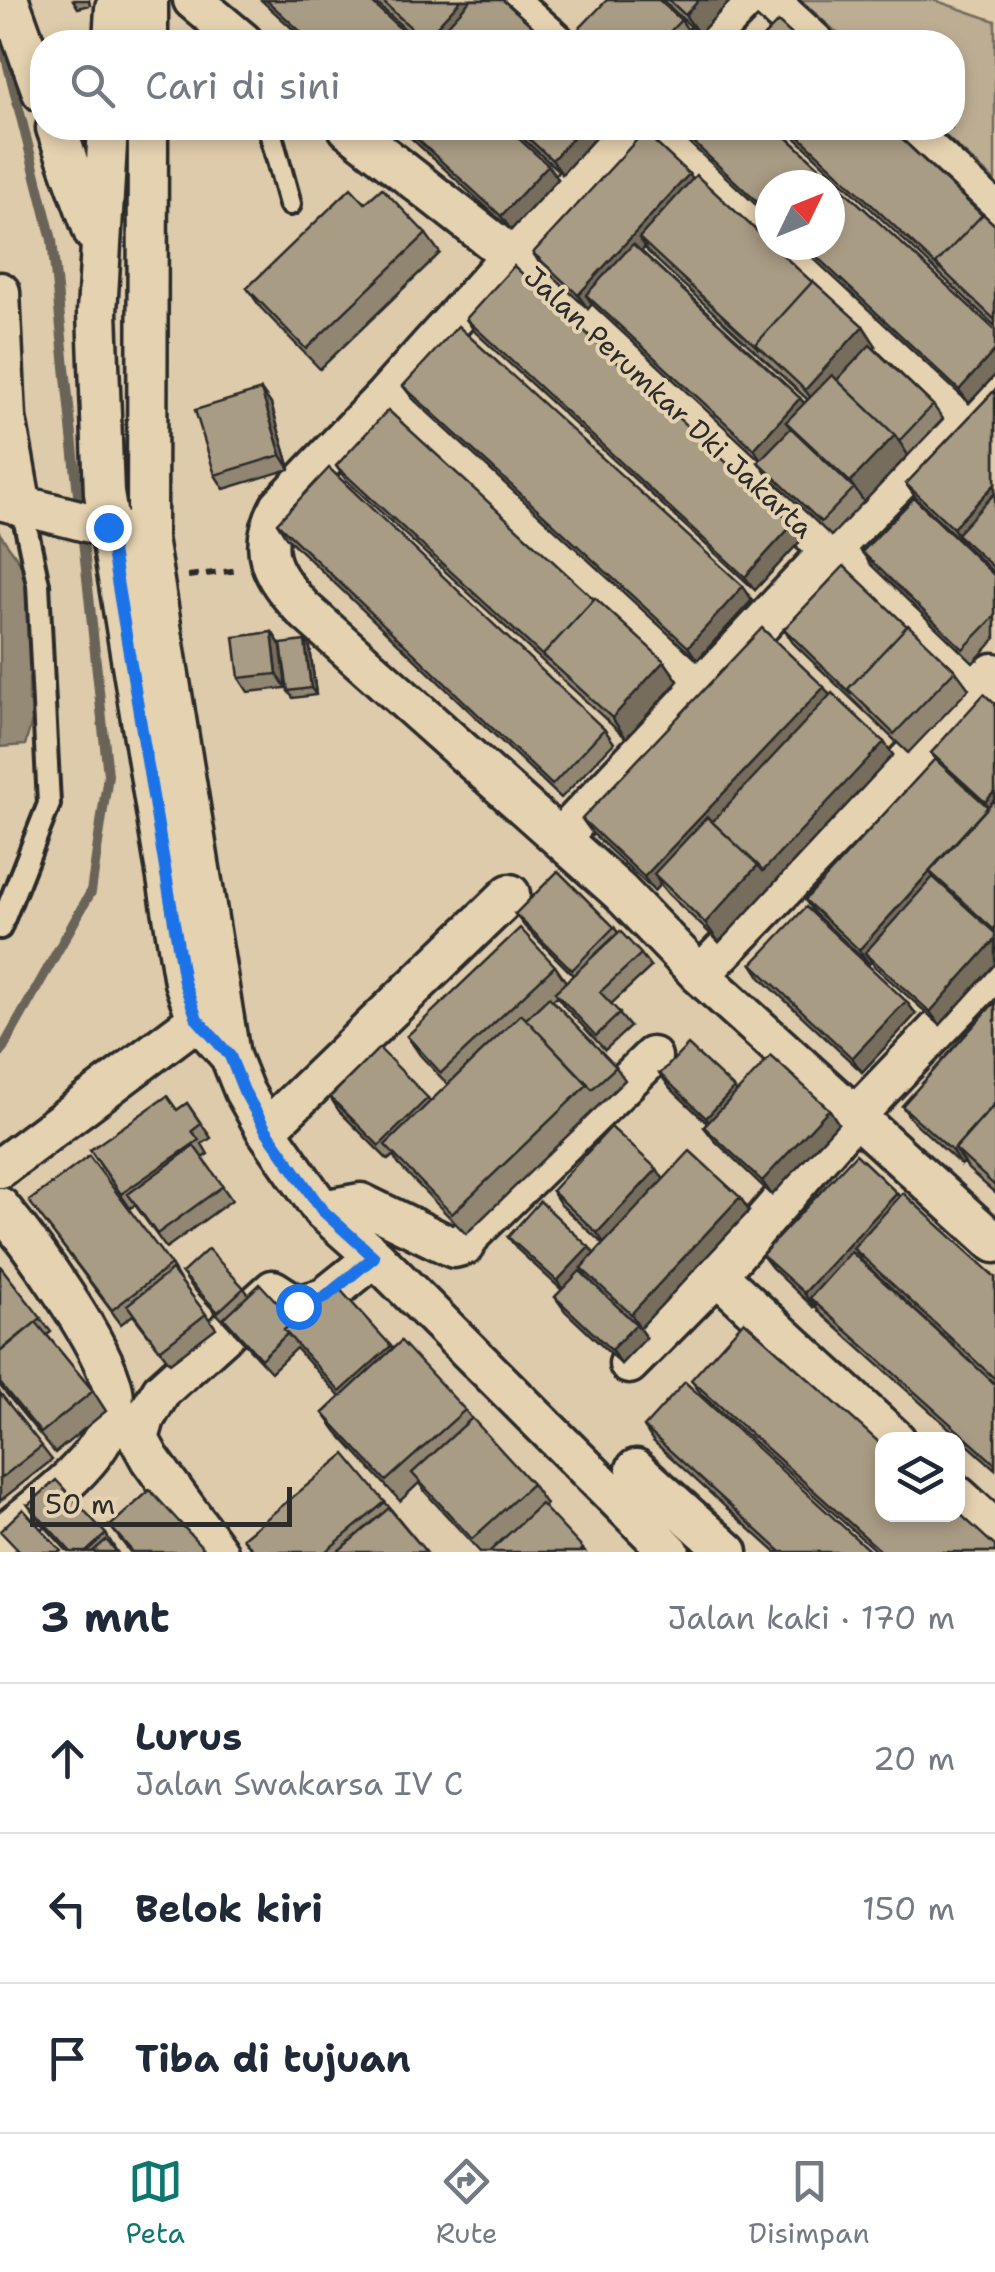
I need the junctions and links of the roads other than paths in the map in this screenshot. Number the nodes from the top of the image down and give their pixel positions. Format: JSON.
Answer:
{"nodes":[{"id":1,"x":9,"y":0,"type":"edge"},
{"id":2,"x":120,"y":0,"type":"edge"},
{"id":3,"x":148,"y":0,"type":"edge"},
{"id":4,"x":193,"y":0,"type":"edge"},
{"id":5,"x":508,"y":0,"type":"edge"},
{"id":6,"x":746,"y":0,"type":"edge"},
{"id":7,"x":768,"y":0,"type":"edge"},
{"id":8,"x":114,"y":30,"type":"edge"},
{"id":9,"x":148,"y":30,"type":"edge"},
{"id":10,"x":228,"y":30,"type":"edge"},
{"id":11,"x":542,"y":30,"type":"edge"},
{"id":12,"x":717,"y":30,"type":"edge"},
{"id":13,"x":801,"y":30,"type":"edge"},
{"id":14,"x":30,"y":59,"type":"edge"},
{"id":15,"x":60,"y":140,"type":"edge"},
{"id":16,"x":107,"y":140,"type":"edge"},
{"id":17,"x":148,"y":140,"type":"edge"},
{"id":18,"x":272,"y":140,"type":"edge"},
{"id":19,"x":363,"y":140,"type":"edge"},
{"id":20,"x":614,"y":140,"type":"edge"},
{"id":21,"x":663,"y":140,"type":"edge"},
{"id":22,"x":918,"y":140,"type":"edge"},
{"id":23,"x":290,"y":204,"type":"dead end"},
{"id":24,"x":995,"y":212,"type":"edge"},
{"id":25,"x":755,"y":227,"type":"edge"},
{"id":26,"x":100,"y":250,"type":"junction"},
{"id":27,"x":509,"y":254,"type":"junction"},
{"id":28,"x":150,"y":257,"type":"junction"},
{"id":29,"x":790,"y":260,"type":"edge"},
{"id":30,"x":0,"y":292,"type":"edge"},
{"id":31,"x":995,"y":385,"type":"edge"},
{"id":32,"x":385,"y":396,"type":"junction"},
{"id":33,"x":3,"y":419,"type":"edge"},
{"id":34,"x":960,"y":420,"type":"junction"},
{"id":35,"x":24,"y":507,"type":"edge"},
{"id":36,"x":100,"y":525,"type":"junction"},
{"id":37,"x":147,"y":538,"type":"junction"},
{"id":38,"x":830,"y":551,"type":"junction"},
{"id":39,"x":704,"y":686,"type":"junction"},
{"id":40,"x":990,"y":688,"type":"edge"},
{"id":41,"x":560,"y":838,"type":"junction"},
{"id":42,"x":510,"y":894,"type":"dead end"},
{"id":43,"x":0,"y":928,"type":"edge"},
{"id":44,"x":995,"y":970,"type":"edge"},
{"id":45,"x":700,"y":975,"type":"junction"},
{"id":46,"x":210,"y":1009,"type":"junction"},
{"id":47,"x":652,"y":1056,"type":"dead end"},
{"id":48,"x":855,"y":1116,"type":"junction"},
{"id":49,"x":266,"y":1130,"type":"junction"},
{"id":50,"x":0,"y":1168,"type":"edge"},
{"id":51,"x":0,"y":1207,"type":"edge"},
{"id":52,"x":322,"y":1210,"type":"junction"},
{"id":53,"x":995,"y":1243,"type":"edge"},
{"id":54,"x":374,"y":1257,"type":"junction"},
{"id":55,"x":716,"y":1274,"type":"junction"},
{"id":56,"x":629,"y":1364,"type":"dead end"},
{"id":57,"x":887,"y":1432,"type":"edge"},
{"id":58,"x":636,"y":1469,"type":"dead end"},
{"id":59,"x":965,"y":1502,"type":"edge"},
{"id":60,"x":995,"y":1530,"type":"edge"},
{"id":61,"x":0,"y":1537,"type":"edge"},
{"id":62,"x":218,"y":1552,"type":"edge"},
{"id":63,"x":670,"y":1552,"type":"edge"},
{"id":64,"x":728,"y":1552,"type":"edge"}],
"edges":[{"from":1,"to":14,"type":"street"},
{"from":2,"to":8,"type":"street"},
{"from":3,"to":9,"type":"street"},
{"from":4,"to":10,"type":"street"},
{"from":5,"to":11,"type":"street"},
{"from":6,"to":12,"type":"street"},
{"from":7,"to":13,"type":"street"},
{"from":15,"to":26,"type":"street"},
{"from":16,"to":26,"type":"street"},
{"from":17,"to":28,"type":"street"},
{"from":18,"to":23,"type":"lane"},
{"from":19,"to":27,"type":"street","name":"Jalan Perumkar Dki Jakarta"},
{"from":20,"to":27,"type":"street"},
{"from":21,"to":25,"type":"street"},
{"from":22,"to":24,"type":"street"},
{"from":26,"to":28,"type":"street"},
{"from":26,"to":36,"type":"street"},
{"from":27,"to":32,"type":"street"},
{"from":27,"to":38,"type":"street","name":"Jalan Perumkar Dki Jakarta"},
{"from":28,"to":37,"type":"street"},
{"from":29,"to":34,"type":"street"},
{"from":30,"to":33,"type":"street"},
{"from":31,"to":34,"type":"street"},
{"from":32,"to":39,"type":"street"},
{"from":32,"to":41,"type":"street"},
{"from":33,"to":35,"type":"street"},
{"from":34,"to":38,"type":"street"},
{"from":35,"to":36,"type":"street"},
{"from":35,"to":43,"type":"lane"},
{"from":36,"to":37,"type":"street"},
{"from":36,"to":46,"type":"street"},
{"from":37,"to":46,"type":"street"},
{"from":38,"to":39,"type":"street"},
{"from":38,"to":40,"type":"street","name":"Jalan Perumkar Dki Jakarta"},
{"from":39,"to":41,"type":"street"},
{"from":40,"to":45,"type":"street"},
{"from":41,"to":45,"type":"street"},
{"from":42,"to":49,"type":"street"},
{"from":44,"to":48,"type":"street"},
{"from":45,"to":48,"type":"street"},
{"from":46,"to":49,"type":"street"},
{"from":46,"to":50,"type":"street"},
{"from":47,"to":52,"type":"street"},
{"from":48,"to":53,"type":"street"},
{"from":48,"to":55,"type":"street"},
{"from":49,"to":52,"type":"street"},
{"from":51,"to":61,"type":"street"},
{"from":52,"to":54,"type":"street"},
{"from":54,"to":62,"type":"street"},
{"from":54,"to":63,"type":"street"},
{"from":55,"to":56,"type":"street"},
{"from":55,"to":57,"type":"street"},
{"from":58,"to":64,"type":"street"},
{"from":59,"to":60,"type":"street"}]}
